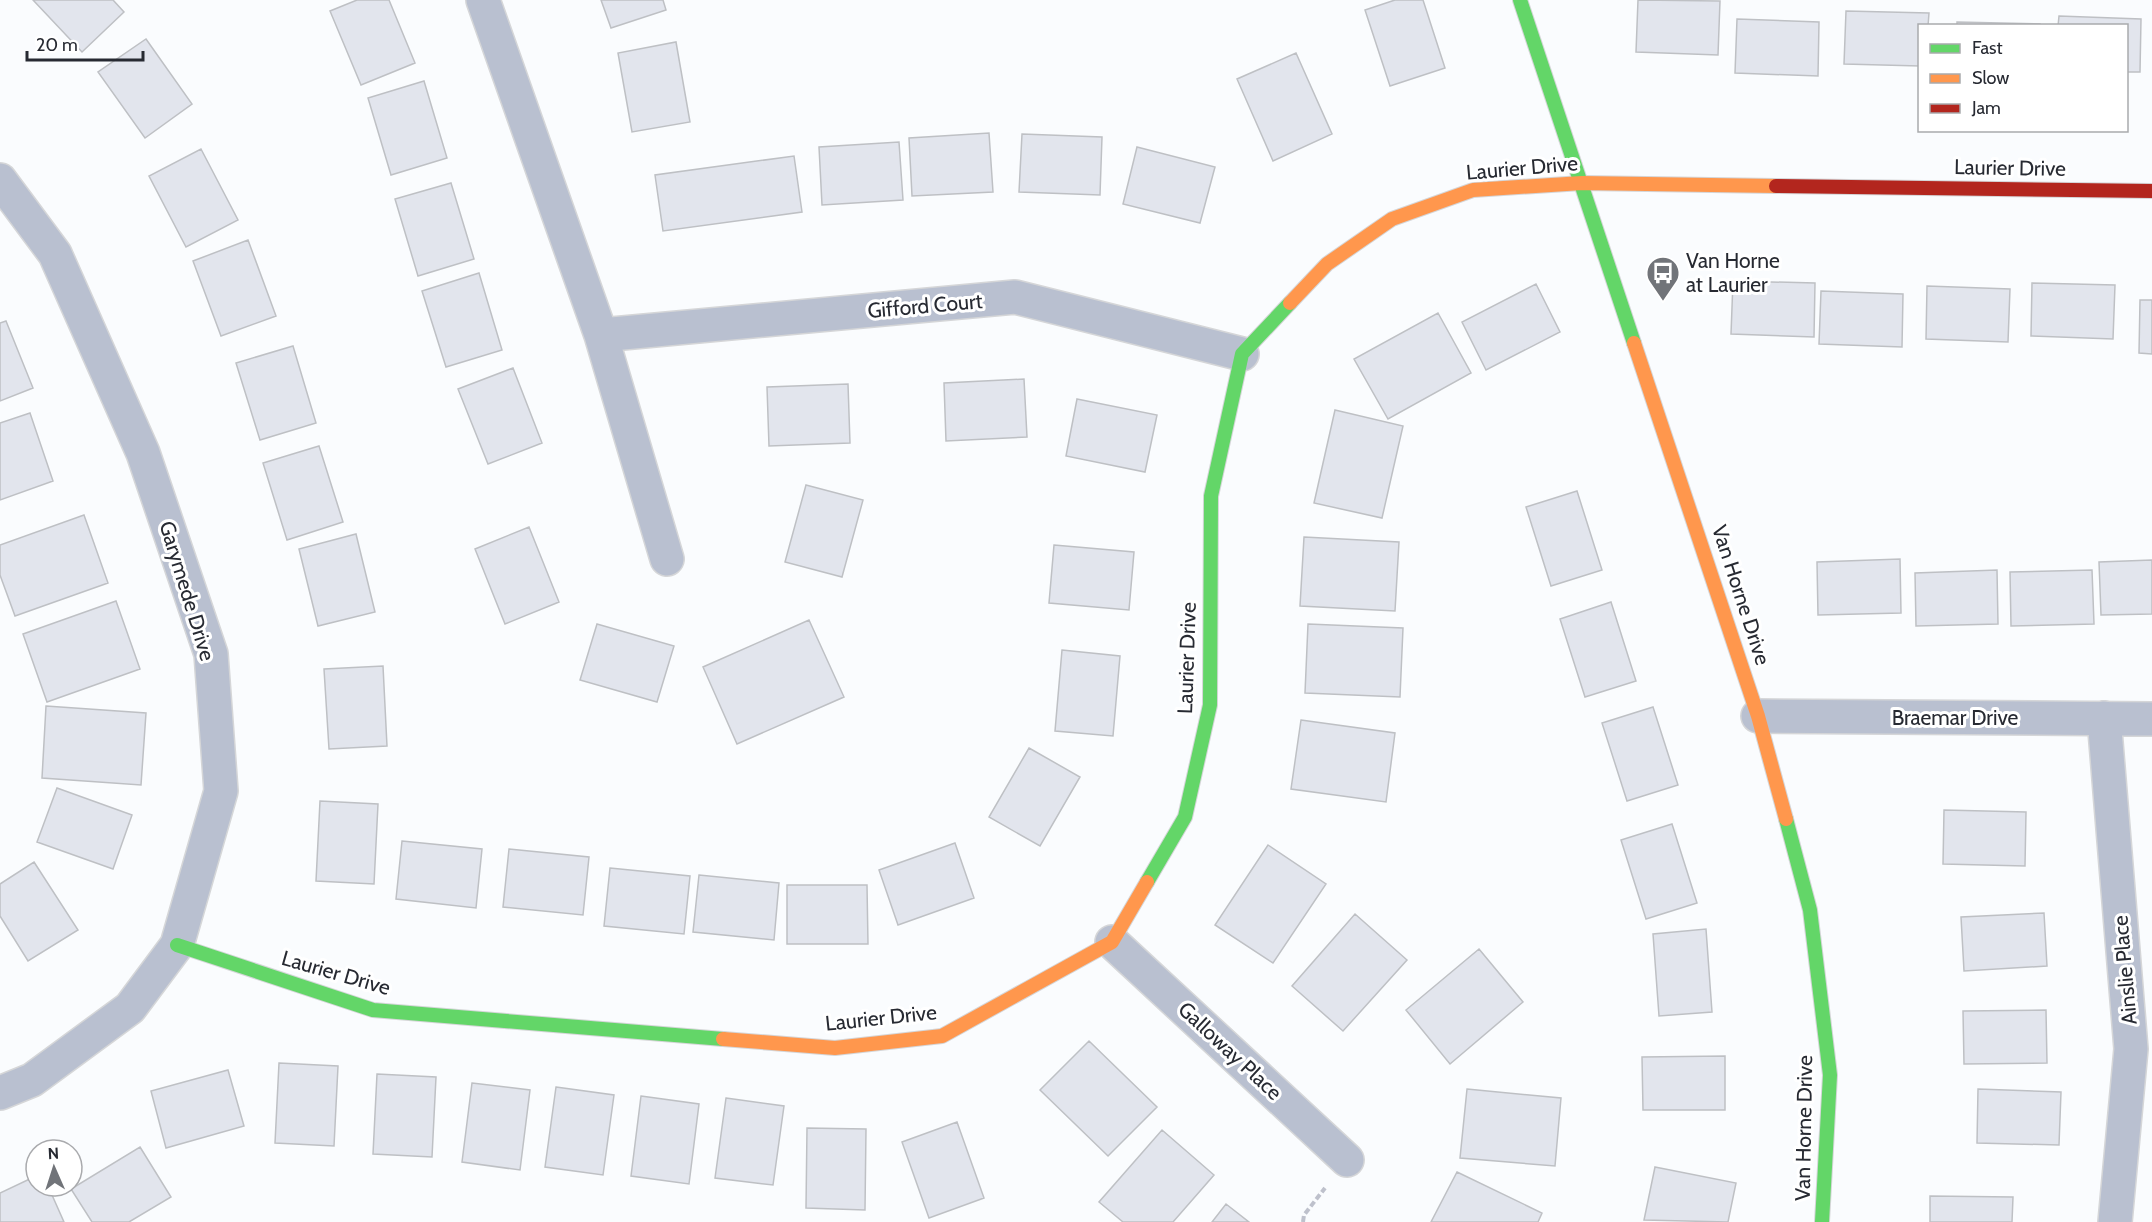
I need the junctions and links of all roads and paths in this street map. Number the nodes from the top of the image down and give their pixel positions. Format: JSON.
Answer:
{"nodes":[{"id":1,"x":483,"y":0,"type":"edge"},
{"id":2,"x":1520,"y":0,"type":"edge"},
{"id":3,"x":0,"y":180,"type":"edge"},
{"id":4,"x":1582,"y":183,"type":"junction"},
{"id":5,"x":2152,"y":191,"type":"edge"},
{"id":6,"x":601,"y":335,"type":"junction"},
{"id":7,"x":1242,"y":354,"type":"junction"},
{"id":8,"x":668,"y":559,"type":"dead end"},
{"id":9,"x":1758,"y":717,"type":"junction"},
{"id":10,"x":2103,"y":718,"type":"junction"},
{"id":11,"x":2152,"y":719,"type":"edge"},
{"id":12,"x":1112,"y":942,"type":"junction"},
{"id":13,"x":177,"y":945,"type":"junction"},
{"id":14,"x":0,"y":1093,"type":"edge"},
{"id":15,"x":1347,"y":1161,"type":"dead end"},
{"id":16,"x":1822,"y":1222,"type":"edge"},
{"id":17,"x":2115,"y":1222,"type":"edge"}],
"edges":[{"from":1,"to":6,"type":"street"},
{"from":2,"to":4,"type":"street","name":"Van Horne Drive"},
{"from":3,"to":13,"type":"street","name":"Garymede Drive"},
{"from":4,"to":5,"type":"street","name":"Laurier Drive"},
{"from":4,"to":7,"type":"street","name":"Laurier Drive"},
{"from":4,"to":9,"type":"street","name":"Van Horne Drive"},
{"from":6,"to":7,"type":"street","name":"Gifford Court"},
{"from":6,"to":8,"type":"street"},
{"from":7,"to":12,"type":"street","name":"Laurier Drive"},
{"from":9,"to":10,"type":"street","name":"Braemar Drive"},
{"from":9,"to":16,"type":"street","name":"Van Horne Drive"},
{"from":10,"to":11,"type":"street","name":"Braemar Drive"},
{"from":10,"to":17,"type":"street","name":"Ainslie Place"},
{"from":12,"to":13,"type":"street","name":"Laurier Drive"},
{"from":12,"to":15,"type":"street","name":"Galloway Place"},
{"from":13,"to":14,"type":"street","name":"Garymede Drive"}]}
